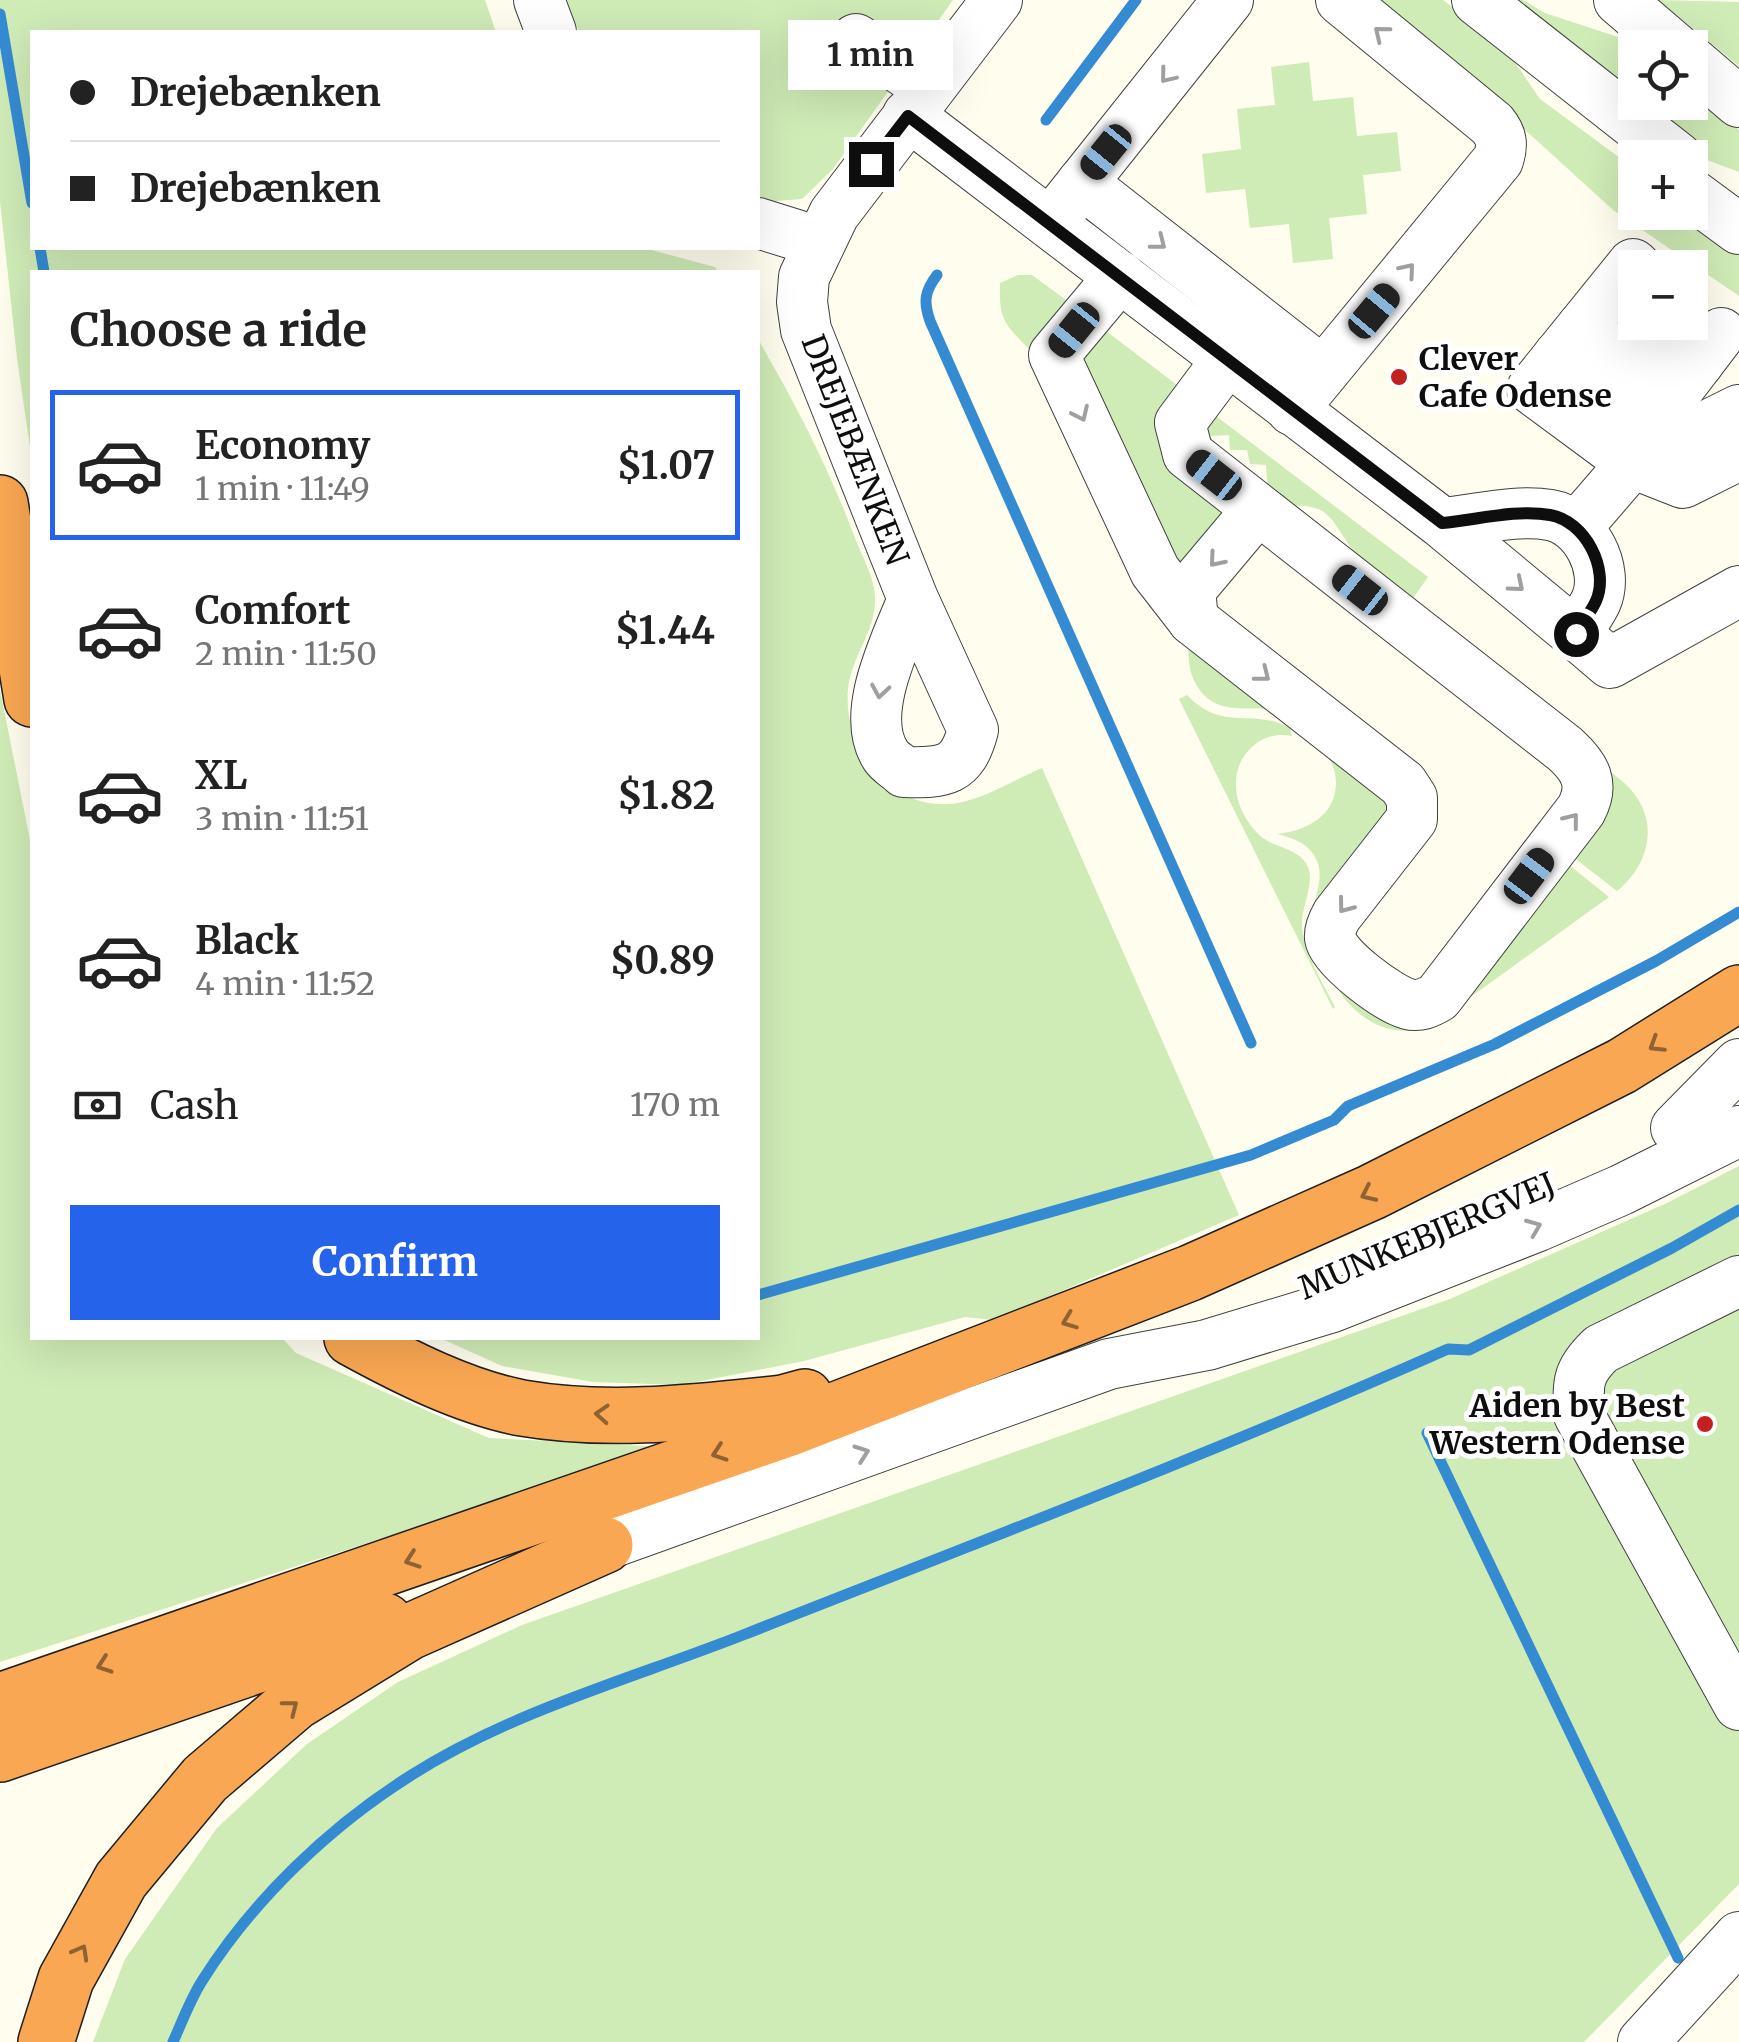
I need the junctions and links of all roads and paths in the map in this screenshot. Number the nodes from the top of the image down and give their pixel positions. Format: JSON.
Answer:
{"nodes":[{"id":1,"x":539,"y":0,"type":"edge"},
{"id":2,"x":997,"y":0,"type":"edge"},
{"id":3,"x":1228,"y":0,"type":"edge"},
{"id":4,"x":1341,"y":0,"type":"edge"},
{"id":5,"x":1477,"y":0,"type":"edge"},
{"id":6,"x":1618,"y":1,"type":"edge"},
{"id":7,"x":550,"y":30,"type":"edge"},
{"id":8,"x":1653,"y":30,"type":"edge"},
{"id":9,"x":1524,"y":37,"type":"junction"},
{"id":10,"x":856,"y":39,"type":"dead end"},
{"id":11,"x":1708,"y":75,"type":"edge"},
{"id":12,"x":919,"y":102,"type":"junction"},
{"id":13,"x":1739,"y":102,"type":"edge"},
{"id":14,"x":1618,"y":140,"type":"edge"},
{"id":15,"x":1655,"y":140,"type":"edge"},
{"id":16,"x":1708,"y":180,"type":"edge"},
{"id":17,"x":1082,"y":182,"type":"junction"},
{"id":18,"x":1739,"y":202,"type":"edge"},
{"id":19,"x":1708,"y":207,"type":"edge"},
{"id":20,"x":1052,"y":222,"type":"junction"},
{"id":21,"x":760,"y":224,"type":"edge"},
{"id":22,"x":1739,"y":230,"type":"edge"},
{"id":23,"x":818,"y":242,"type":"junction"},
{"id":24,"x":1120,"y":276,"type":"junction"},
{"id":25,"x":1611,"y":313,"type":"edge"},
{"id":26,"x":1227,"y":360,"type":"junction"},
{"id":27,"x":1323,"y":372,"type":"junction"},
{"id":28,"x":1686,"y":377,"type":"edge"},
{"id":29,"x":1292,"y":410,"type":"junction"},
{"id":30,"x":1739,"y":410,"type":"edge"},
{"id":31,"x":1739,"y":455,"type":"edge"},
{"id":32,"x":1682,"y":483,"type":"junction"},
{"id":33,"x":1739,"y":492,"type":"edge"},
{"id":34,"x":0,"y":503,"type":"edge"},
{"id":35,"x":1267,"y":516,"type":"junction"},
{"id":36,"x":1442,"y":523,"type":"junction"},
{"id":37,"x":1576,"y":528,"type":"junction"},
{"id":38,"x":1739,"y":592,"type":"edge"},
{"id":39,"x":913,"y":599,"type":"dead end"},
{"id":40,"x":1193,"y":620,"type":"junction"},
{"id":41,"x":1576,"y":634,"type":"junction"},
{"id":42,"x":30,"y":687,"type":"edge"},
{"id":43,"x":1739,"y":993,"type":"edge"},
{"id":44,"x":1739,"y":1064,"type":"edge"},
{"id":45,"x":1739,"y":1095,"type":"edge"},
{"id":46,"x":1676,"y":1128,"type":"junction"},
{"id":47,"x":1739,"y":1131,"type":"edge"},
{"id":48,"x":1739,"y":1281,"type":"edge"},
{"id":49,"x":356,"y":1340,"type":"edge"},
{"id":50,"x":1006,"y":1345,"type":"junction"},
{"id":51,"x":1109,"y":1364,"type":"junction"},
{"id":52,"x":605,"y":1546,"type":"junction"},
{"id":53,"x":1739,"y":1704,"type":"edge"},
{"id":54,"x":36,"y":1706,"type":"edge"},
{"id":55,"x":0,"y":1754,"type":"edge"},
{"id":56,"x":1739,"y":1936,"type":"edge"},
{"id":57,"x":46,"y":2042,"type":"edge"},
{"id":58,"x":1643,"y":2042,"type":"edge"}],
"edges":[{"from":1,"to":7,"type":"street"},
{"from":2,"to":12,"type":"street","name":"DREJEBÆNKEN"},
{"from":3,"to":17,"type":"street","one_way":true},
{"from":27,"to":4,"type":"street","one_way":true},
{"from":5,"to":9,"type":"street"},
{"from":6,"to":8,"type":"street"},
{"from":9,"to":14,"type":"street"},
{"from":9,"to":15,"type":"street"},
{"from":10,"to":12,"type":"street"},
{"from":11,"to":13,"type":"street"},
{"from":12,"to":20,"type":"street"},
{"from":12,"to":23,"type":"street","name":"DREJEBÆNKEN"},
{"from":16,"to":18,"type":"street"},
{"from":17,"to":20,"type":"street"},
{"from":17,"to":27,"type":"street","one_way":true},
{"from":19,"to":22,"type":"street"},
{"from":20,"to":24,"type":"street"},
{"from":21,"to":23,"type":"street"},
{"from":23,"to":39,"type":"street","name":"DREJEBÆNKEN"},
{"from":24,"to":26,"type":"street"},
{"from":24,"to":40,"type":"street","one_way":true},
{"from":25,"to":28,"type":"street"},
{"from":25,"to":28,"type":"street"},
{"from":26,"to":29,"type":"street"},
{"from":26,"to":35,"type":"street"},
{"from":27,"to":29,"type":"street"},
{"from":28,"to":30,"type":"street"},
{"from":28,"to":32,"type":"street"},
{"from":28,"to":37,"type":"street"},
{"from":29,"to":36,"type":"street"},
{"from":31,"to":32,"type":"street"},
{"from":32,"to":33,"type":"street"},
{"from":34,"to":42,"type":"highway"},
{"from":35,"to":40,"type":"street","one_way":true},
{"from":40,"to":35,"type":"street","one_way":true},
{"from":36,"to":37,"type":"street"},
{"from":36,"to":41,"type":"street","one_way":true},
{"from":37,"to":41,"type":"street"},
{"from":38,"to":41,"type":"street"},
{"from":43,"to":50,"type":"highway","one_way":true},
{"from":44,"to":46,"type":"street"},
{"from":45,"to":46,"type":"street","name":"MUNKEBJERGVEJ"},
{"from":46,"to":51,"type":"street","name":"MUNKEBJERGVEJ"},
{"from":51,"to":47,"type":"street","one_way":true},
{"from":48,"to":53,"type":"street"},
{"from":50,"to":49,"type":"highway","one_way":true},
{"from":50,"to":54,"type":"highway","one_way":true},
{"from":52,"to":51,"type":"street","one_way":true},
{"from":52,"to":54,"type":"highway"},
{"from":57,"to":52,"type":"highway","one_way":true},
{"from":54,"to":55,"type":"highway"},
{"from":56,"to":58,"type":"street"}]}
